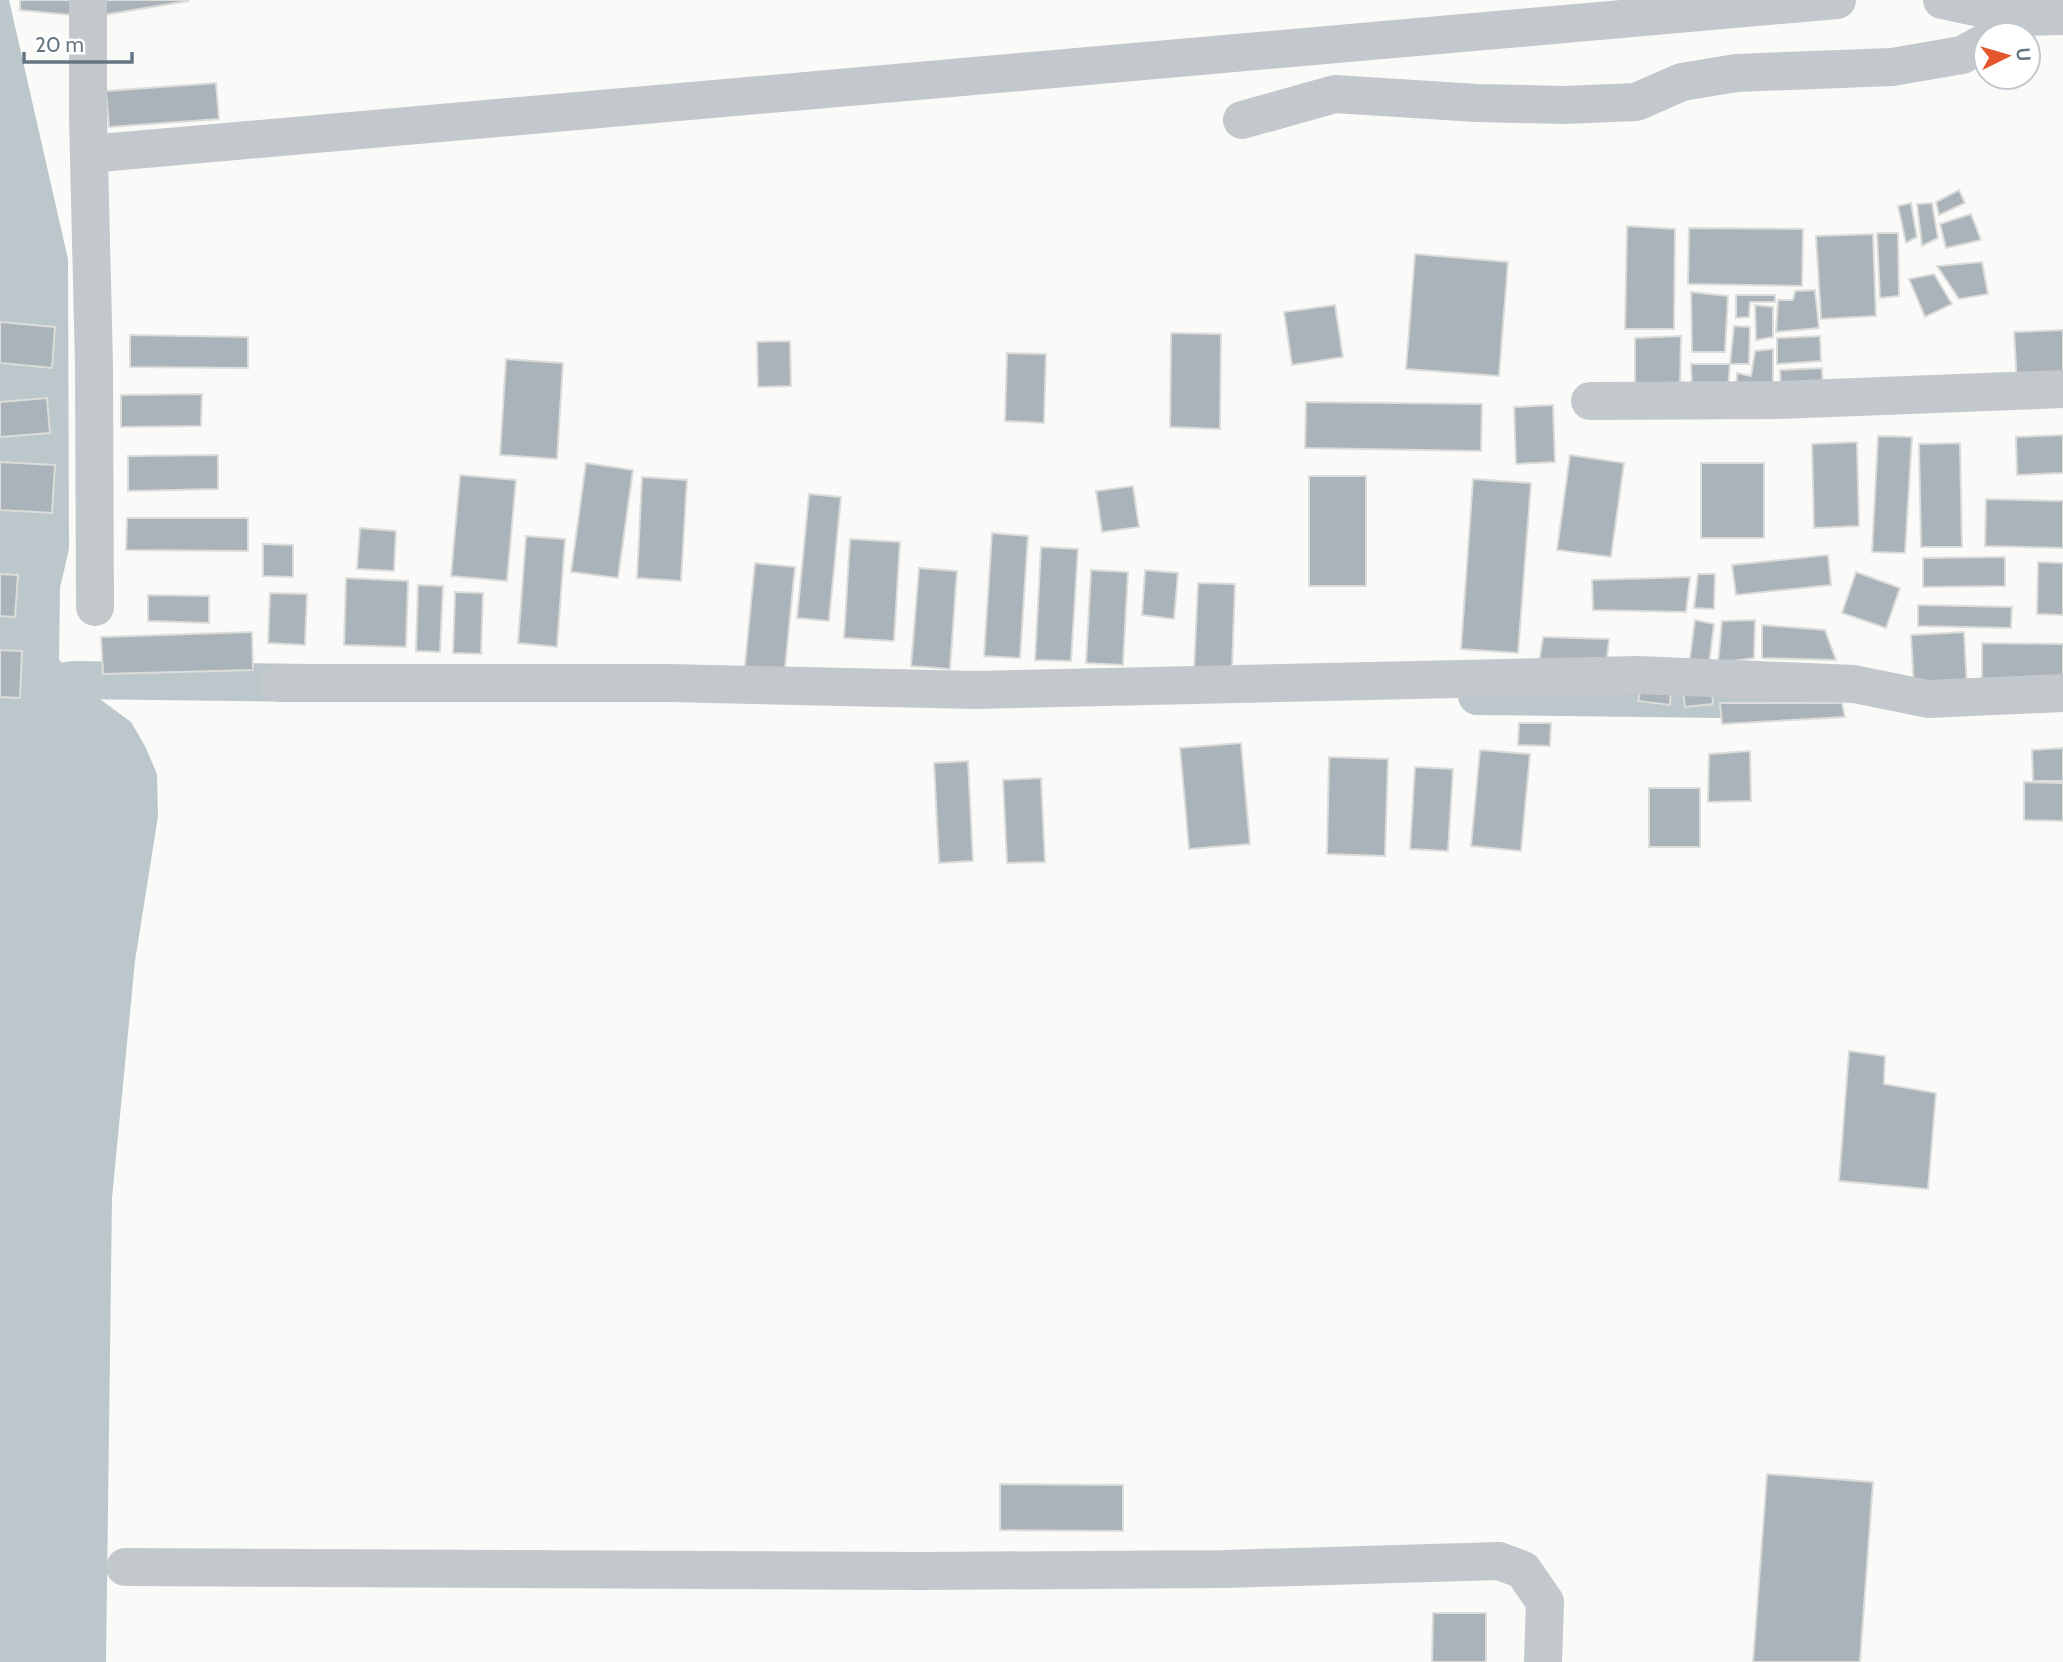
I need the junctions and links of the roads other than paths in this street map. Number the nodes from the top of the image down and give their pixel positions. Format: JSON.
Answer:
{"nodes":[{"id":1,"x":88,"y":0,"type":"edge"},
{"id":2,"x":1837,"y":0,"type":"edge"},
{"id":3,"x":1942,"y":0,"type":"edge"},
{"id":4,"x":2063,"y":16,"type":"edge"},
{"id":5,"x":1997,"y":21,"type":"edge"},
{"id":6,"x":2036,"y":21,"type":"edge"},
{"id":7,"x":1972,"y":50,"type":"edge"},
{"id":8,"x":1242,"y":120,"type":"dead end"},
{"id":9,"x":89,"y":154,"type":"junction"},
{"id":10,"x":2063,"y":389,"type":"edge"},
{"id":11,"x":1590,"y":401,"type":"dead end"},
{"id":12,"x":95,"y":607,"type":"dead end"},
{"id":13,"x":278,"y":683,"type":"dead end"},
{"id":14,"x":2063,"y":693,"type":"edge"},
{"id":15,"x":125,"y":1567,"type":"dead end"},
{"id":16,"x":1543,"y":1662,"type":"edge"}],
"edges":[{"from":1,"to":9,"type":"street"},
{"from":2,"to":9,"type":"street"},
{"from":3,"to":5,"type":"street"},
{"from":4,"to":6,"type":"street"},
{"from":7,"to":8,"type":"street"},
{"from":9,"to":12,"type":"street"},
{"from":10,"to":11,"type":"street"},
{"from":13,"to":14,"type":"street"},
{"from":15,"to":16,"type":"street"}]}
